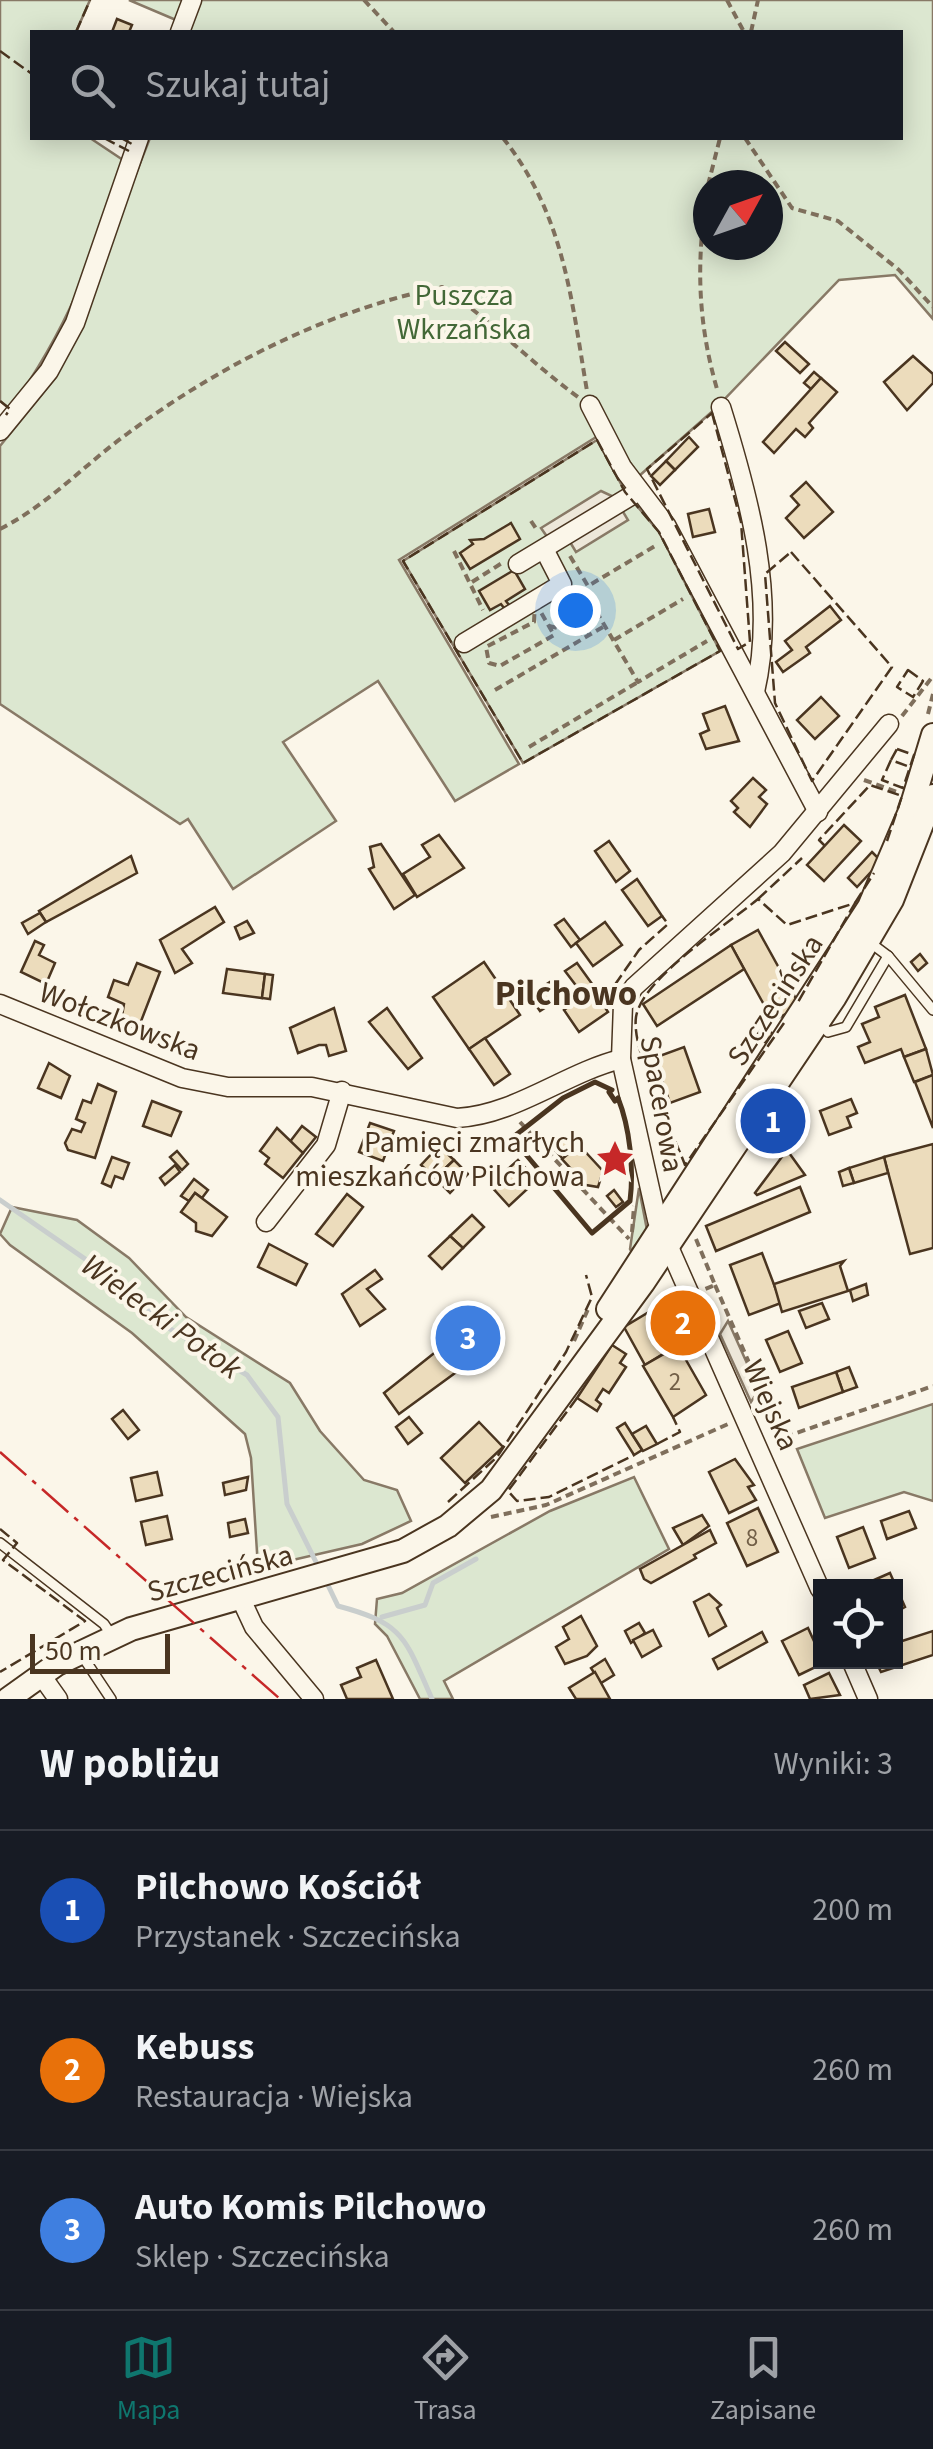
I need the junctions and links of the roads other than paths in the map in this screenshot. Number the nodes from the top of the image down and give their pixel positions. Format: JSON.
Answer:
{"nodes":[{"id":1,"x":192,"y":0,"type":"edge"},
{"id":2,"x":181,"y":30,"type":"edge"},
{"id":3,"x":138,"y":140,"type":"edge"},
{"id":4,"x":590,"y":405,"type":"road end"},
{"id":5,"x":722,"y":407,"type":"road end"},
{"id":6,"x":0,"y":432,"type":"edge"},
{"id":7,"x":639,"y":490,"type":"junction"},
{"id":8,"x":552,"y":544,"type":"junction"},
{"id":9,"x":518,"y":564,"type":"dead end"},
{"id":10,"x":464,"y":644,"type":"dead end"},
{"id":11,"x":755,"y":692,"type":"junction"},
{"id":12,"x":889,"y":724,"type":"road end"},
{"id":13,"x":933,"y":735,"type":"edge"},
{"id":14,"x":933,"y":796,"type":"edge"},
{"id":15,"x":818,"y":812,"type":"junction"},
{"id":16,"x":870,"y":943,"type":"junction"},
{"id":17,"x":0,"y":1004,"type":"edge"},
{"id":18,"x":933,"y":1010,"type":"edge"},
{"id":19,"x":620,"y":1059,"type":"junction"},
{"id":20,"x":342,"y":1091,"type":"junction"},
{"id":21,"x":266,"y":1222,"type":"dead end"},
{"id":22,"x":664,"y":1236,"type":"junction"},
{"id":23,"x":0,"y":1542,"type":"edge"},
{"id":24,"x":816,"y":1579,"type":"edge"},
{"id":25,"x":240,"y":1597,"type":"junction"},
{"id":26,"x":112,"y":1636,"type":"junction"},
{"id":27,"x":80,"y":1652,"type":"junction"},
{"id":28,"x":855,"y":1669,"type":"edge"},
{"id":29,"x":41,"y":1675,"type":"junction"},
{"id":30,"x":8,"y":1699,"type":"edge"},
{"id":31,"x":58,"y":1699,"type":"edge"},
{"id":32,"x":111,"y":1699,"type":"edge"},
{"id":33,"x":314,"y":1699,"type":"edge"},
{"id":34,"x":868,"y":1699,"type":"edge"}],
"edges":[{"from":1,"to":2,"type":"street"},
{"from":3,"to":6,"type":"street"},
{"from":4,"to":7,"type":"street"},
{"from":5,"to":11,"type":"street"},
{"from":7,"to":8,"type":"street"},
{"from":7,"to":11,"type":"street"},
{"from":8,"to":9,"type":"street"},
{"from":8,"to":10,"type":"street"},
{"from":11,"to":15,"type":"street"},
{"from":12,"to":15,"type":"street","name":"Spacerowa"},
{"from":13,"to":16,"type":"main road","name":"Szczecińska"},
{"from":14,"to":16,"type":"main road","name":"Szczecińska"},
{"from":15,"to":19,"type":"street","name":"Spacerowa"},
{"from":16,"to":18,"type":"lane"},
{"from":16,"to":22,"type":"main road","name":"Szczecińska"},
{"from":17,"to":20,"type":"street","name":"Wołczkowska"},
{"from":19,"to":20,"type":"street","name":"Wołczkowska"},
{"from":19,"to":22,"type":"street","name":"Spacerowa"},
{"from":20,"to":21,"type":"street"},
{"from":22,"to":24,"type":"street","name":"Wiejska"},
{"from":22,"to":25,"type":"main road","name":"Szczecińska"},
{"from":23,"to":26,"type":"lane"},
{"from":25,"to":26,"type":"main road","name":"Szczecińska"},
{"from":25,"to":33,"type":"street"},
{"from":26,"to":27,"type":"main road","name":"Szczecińska"},
{"from":27,"to":29,"type":"main road","name":"Szczecińska"},
{"from":27,"to":32,"type":"lane"},
{"from":28,"to":34,"type":"street"},
{"from":29,"to":30,"type":"main road","name":"Szczecińska"},
{"from":29,"to":31,"type":"street"}]}
